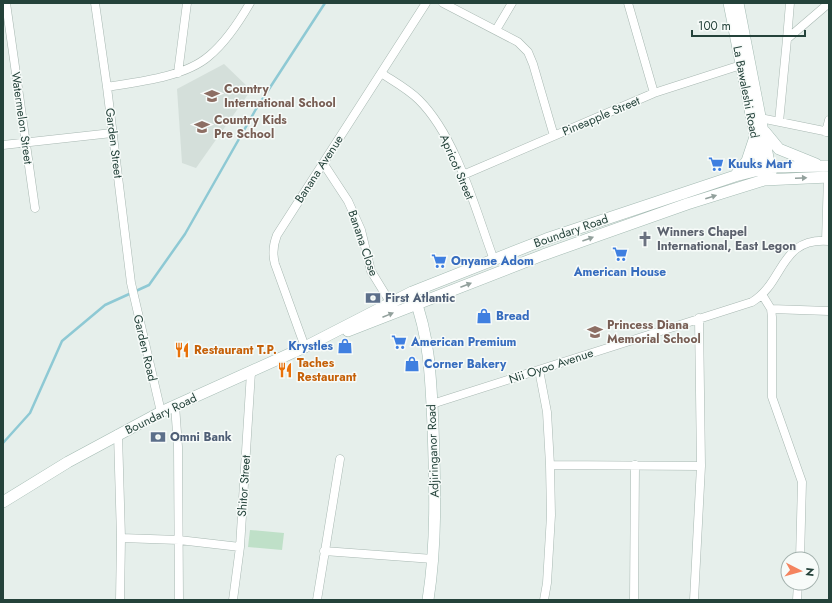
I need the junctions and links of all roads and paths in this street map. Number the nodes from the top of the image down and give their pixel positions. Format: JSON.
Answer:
{"nodes":[{"id":1,"x":6,"y":3,"type":"edge"},
{"id":2,"x":95,"y":3,"type":"edge"},
{"id":3,"x":187,"y":3,"type":"edge"},
{"id":4,"x":250,"y":3,"type":"edge"},
{"id":5,"x":426,"y":3,"type":"edge"},
{"id":6,"x":443,"y":3,"type":"edge"},
{"id":7,"x":512,"y":3,"type":"edge"},
{"id":8,"x":628,"y":3,"type":"edge"},
{"id":9,"x":729,"y":3,"type":"edge"},
{"id":10,"x":738,"y":3,"type":"edge"},
{"id":11,"x":790,"y":3,"type":"edge"},
{"id":12,"x":829,"y":3,"type":"edge"},
{"id":13,"x":496,"y":30,"type":"junction"},
{"id":14,"x":787,"y":39,"type":"junction"},
{"id":15,"x":742,"y":65,"type":"junction"},
{"id":16,"x":178,"y":73,"type":"junction"},
{"id":17,"x":381,"y":73,"type":"junction"},
{"id":18,"x":108,"y":87,"type":"junction"},
{"id":19,"x":654,"y":93,"type":"junction"},
{"id":20,"x":760,"y":118,"type":"junction"},
{"id":21,"x":829,"y":120,"type":"edge"},
{"id":22,"x":779,"y":122,"type":"junction"},
{"id":23,"x":828,"y":132,"type":"edge"},
{"id":24,"x":112,"y":133,"type":"junction"},
{"id":25,"x":759,"y":133,"type":"junction"},
{"id":26,"x":554,"y":136,"type":"junction"},
{"id":27,"x":25,"y":142,"type":"junction"},
{"id":28,"x":3,"y":145,"type":"edge"},
{"id":29,"x":322,"y":163,"type":"junction"},
{"id":30,"x":766,"y":168,"type":"junction"},
{"id":31,"x":827,"y":172,"type":"edge"},
{"id":32,"x":463,"y":175,"type":"junction"},
{"id":33,"x":734,"y":176,"type":"junction"},
{"id":34,"x":768,"y":180,"type":"junction"},
{"id":35,"x":35,"y":208,"type":"dead end"},
{"id":36,"x":827,"y":241,"type":"edge"},
{"id":37,"x":494,"y":260,"type":"junction"},
{"id":38,"x":131,"y":283,"type":"joint"},
{"id":39,"x":412,"y":292,"type":"junction"},
{"id":40,"x":763,"y":296,"type":"junction"},
{"id":41,"x":390,"y":302,"type":"junction"},
{"id":42,"x":416,"y":303,"type":"junction"},
{"id":43,"x":771,"y":309,"type":"junction"},
{"id":44,"x":829,"y":311,"type":"edge"},
{"id":45,"x":699,"y":318,"type":"junction"},
{"id":46,"x":325,"y":338,"type":"junction"},
{"id":47,"x":305,"y":347,"type":"junction"},
{"id":48,"x":540,"y":370,"type":"junction"},
{"id":49,"x":251,"y":372,"type":"junction"},
{"id":50,"x":432,"y":404,"type":"junction"},
{"id":51,"x":175,"y":405,"type":"junction"},
{"id":52,"x":161,"y":412,"type":"junction"},
{"id":53,"x":118,"y":434,"type":"junction"},
{"id":54,"x":340,"y":459,"type":"dead end"},
{"id":55,"x":550,"y":465,"type":"junction"},
{"id":56,"x":634,"y":465,"type":"junction"},
{"id":57,"x":701,"y":466,"type":"junction"},
{"id":58,"x":3,"y":502,"type":"edge"},
{"id":59,"x":121,"y":538,"type":"junction"},
{"id":60,"x":179,"y":540,"type":"junction"},
{"id":61,"x":240,"y":547,"type":"junction"},
{"id":62,"x":324,"y":551,"type":"junction"},
{"id":63,"x":800,"y":551,"type":"edge"},
{"id":64,"x":433,"y":559,"type":"junction"},
{"id":65,"x":120,"y":600,"type":"edge"},
{"id":66,"x":179,"y":600,"type":"edge"},
{"id":67,"x":233,"y":600,"type":"edge"},
{"id":68,"x":317,"y":600,"type":"edge"},
{"id":69,"x":428,"y":600,"type":"edge"},
{"id":70,"x":544,"y":600,"type":"edge"},
{"id":71,"x":634,"y":600,"type":"edge"},
{"id":72,"x":694,"y":600,"type":"edge"}],
"edges":[{"from":1,"to":27,"type":"street","name":"Watermelon Street"},
{"from":2,"to":18,"type":"street","name":"Garden Street"},
{"from":3,"to":16,"type":"street"},
{"from":4,"to":16,"type":"street"},
{"from":5,"to":17,"type":"street","name":"Banana Avenue"},
{"from":6,"to":13,"type":"street"},
{"from":7,"to":13,"type":"street"},
{"from":8,"to":19,"type":"street"},
{"from":9,"to":15,"type":"main road","name":"La Bawaleshi Road"},
{"from":10,"to":20,"type":"main road","name":"La Bawaleshi Road"},
{"from":11,"to":14,"type":"street"},
{"from":12,"to":14,"type":"street"},
{"from":13,"to":26,"type":"street"},
{"from":14,"to":22,"type":"street"},
{"from":15,"to":19,"type":"street","name":"Pineapple Street"},
{"from":15,"to":25,"type":"main road","name":"La Bawaleshi Road"},
{"from":16,"to":18,"type":"street"},
{"from":17,"to":29,"type":"street","name":"Banana Avenue"},
{"from":17,"to":32,"type":"street","name":"Apricot Street"},
{"from":18,"to":24,"type":"street","name":"Garden Street"},
{"from":19,"to":26,"type":"street","name":"Pineapple Street"},
{"from":20,"to":22,"type":"street"},
{"from":20,"to":25,"type":"main road","name":"La Bawaleshi Road"},
{"from":21,"to":23,"type":"street"},
{"from":22,"to":23,"type":"street"},
{"from":24,"to":27,"type":"street"},
{"from":24,"to":38,"type":"street","name":"Garden Street"},
{"from":25,"to":30,"type":"main road","name":"La Bawaleshi Road"},
{"from":25,"to":31,"type":"main road"},
{"from":25,"to":33,"type":"main road"},
{"from":26,"to":32,"type":"street","name":"Pineapple Street"},
{"from":27,"to":28,"type":"street"},
{"from":27,"to":35,"type":"street","name":"Watermelon Street"},
{"from":29,"to":41,"type":"street","name":"Banana Close"},
{"from":29,"to":47,"type":"street","name":"Banana Avenue"},
{"from":30,"to":31,"type":"main road","name":"Boundary Road"},
{"from":30,"to":33,"type":"main road","name":"Boundary Road"},
{"from":30,"to":34,"type":"main road","name":"La Bawaleshi Road"},
{"from":34,"to":31,"type":"main road","name":"Boundary Road","one_way":true},
{"from":31,"to":36,"type":"street"},
{"from":32,"to":37,"type":"street","name":"Apricot Street"},
{"from":33,"to":37,"type":"main road","name":"Boundary Road"},
{"from":42,"to":34,"type":"main road","name":"Boundary Road","one_way":true},
{"from":36,"to":40,"type":"street"},
{"from":37,"to":39,"type":"main road","name":"Boundary Road"},
{"from":38,"to":52,"type":"street","name":"Garden Road"},
{"from":39,"to":41,"type":"main road","name":"Boundary Road"},
{"from":39,"to":42,"type":"main road","name":"Adjiringanor Road"},
{"from":40,"to":43,"type":"street"},
{"from":40,"to":45,"type":"street","name":"Nii Oyoo Avenue"},
{"from":41,"to":46,"type":"main road","name":"Boundary Road"},
{"from":46,"to":42,"type":"main road","name":"Boundary Road","one_way":true},
{"from":42,"to":50,"type":"main road","name":"Adjiringanor Road"},
{"from":43,"to":44,"type":"street"},
{"from":43,"to":63,"type":"street"},
{"from":45,"to":48,"type":"street","name":"Nii Oyoo Avenue"},
{"from":45,"to":57,"type":"street"},
{"from":46,"to":47,"type":"main road","name":"Boundary Road"},
{"from":47,"to":49,"type":"main road","name":"Boundary Road"},
{"from":48,"to":50,"type":"street","name":"Nii Oyoo Avenue"},
{"from":48,"to":55,"type":"street"},
{"from":49,"to":51,"type":"main road","name":"Boundary Road"},
{"from":49,"to":61,"type":"street","name":"Shitor Street"},
{"from":50,"to":64,"type":"main road","name":"Adjiringanor Road"},
{"from":51,"to":52,"type":"main road","name":"Boundary Road"},
{"from":51,"to":60,"type":"street"},
{"from":52,"to":53,"type":"main road","name":"Boundary Road"},
{"from":53,"to":58,"type":"main road","name":"Boundary Road"},
{"from":53,"to":59,"type":"street"},
{"from":54,"to":62,"type":"street"},
{"from":55,"to":56,"type":"street"},
{"from":55,"to":70,"type":"street"},
{"from":56,"to":57,"type":"street"},
{"from":56,"to":71,"type":"street"},
{"from":57,"to":72,"type":"street"},
{"from":59,"to":60,"type":"street"},
{"from":59,"to":65,"type":"street"},
{"from":60,"to":61,"type":"street"},
{"from":60,"to":66,"type":"street"},
{"from":61,"to":67,"type":"street","name":"Shitor Street"},
{"from":62,"to":64,"type":"street"},
{"from":62,"to":68,"type":"street"},
{"from":64,"to":69,"type":"main road","name":"Adjiringanor Road"}]}
